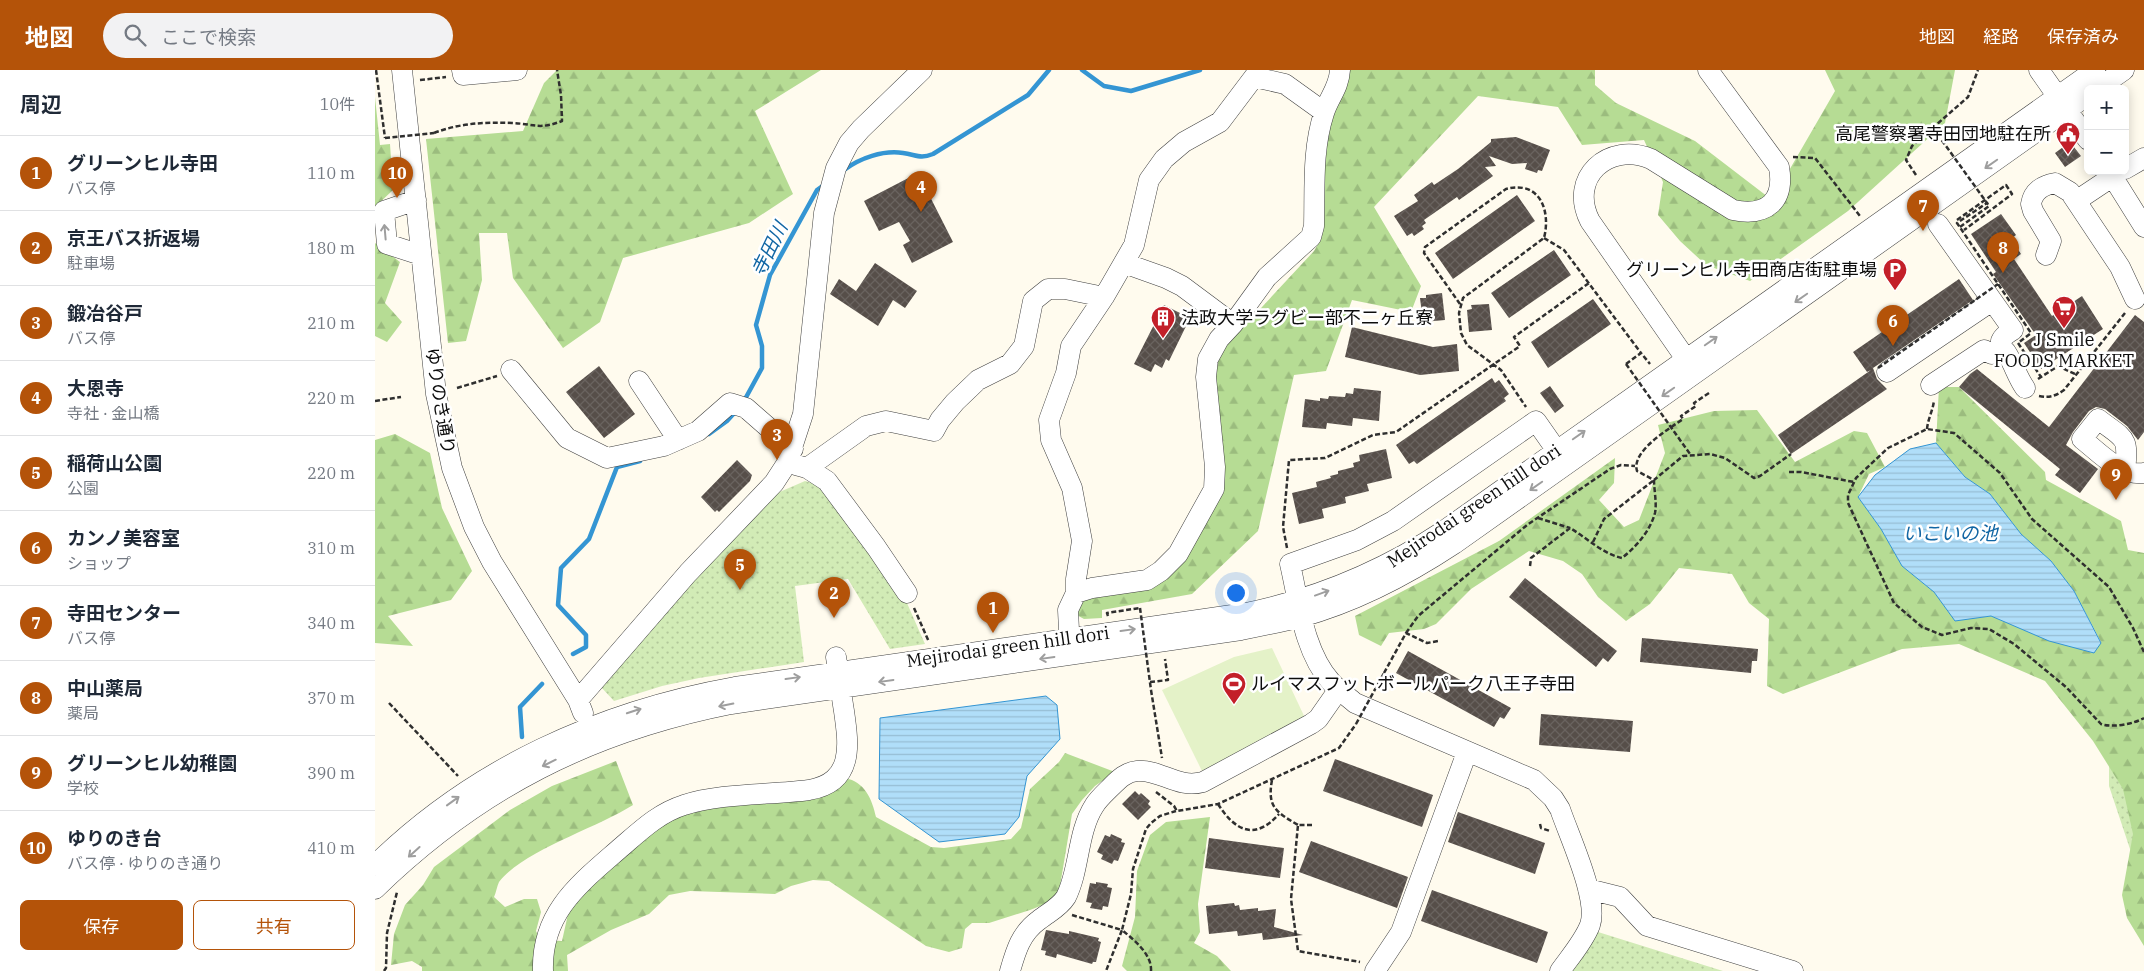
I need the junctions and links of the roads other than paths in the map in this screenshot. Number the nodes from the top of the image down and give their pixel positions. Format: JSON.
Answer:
{"nodes":[{"id":1,"x":517,"y":70,"type":"edge"},
{"id":2,"x":922,"y":70,"type":"edge"},
{"id":3,"x":1340,"y":70,"type":"edge"},
{"id":4,"x":1708,"y":70,"type":"edge"},
{"id":5,"x":2039,"y":70,"type":"edge"},
{"id":6,"x":2095,"y":70,"type":"edge"},
{"id":7,"x":2124,"y":70,"type":"edge"},
{"id":8,"x":463,"y":72,"type":"edge"},
{"id":9,"x":410,"y":75,"type":"edge"},
{"id":10,"x":2103,"y":85,"type":"edge"},
{"id":11,"x":2084,"y":96,"type":"edge"},
{"id":12,"x":2062,"y":103,"type":"junction"},
{"id":13,"x":1324,"y":112,"type":"junction"},
{"id":14,"x":2084,"y":134,"type":"edge"},
{"id":15,"x":2144,"y":158,"type":"edge"},
{"id":16,"x":2129,"y":166,"type":"edge"},
{"id":17,"x":2113,"y":175,"type":"edge"},
{"id":18,"x":2118,"y":175,"type":"edge"},
{"id":19,"x":416,"y":200,"type":"junction"},
{"id":20,"x":2076,"y":201,"type":"junction"},
{"id":21,"x":1949,"y":226,"type":"road end"},
{"id":22,"x":2144,"y":227,"type":"edge"},
{"id":23,"x":421,"y":255,"type":"junction"},
{"id":24,"x":2046,"y":255,"type":"dead end"},
{"id":25,"x":1124,"y":263,"type":"junction"},
{"id":26,"x":1995,"y":292,"type":"junction"},
{"id":27,"x":1105,"y":297,"type":"junction"},
{"id":28,"x":2135,"y":299,"type":"road end"},
{"id":29,"x":1233,"y":324,"type":"junction"},
{"id":30,"x":2003,"y":349,"type":"junction"},
{"id":31,"x":1691,"y":366,"type":"junction"},
{"id":32,"x":511,"y":370,"type":"road end"},
{"id":33,"x":1882,"y":370,"type":"road end"},
{"id":34,"x":639,"y":381,"type":"dead end"},
{"id":35,"x":2033,"y":382,"type":"road end"},
{"id":36,"x":1931,"y":385,"type":"road end"},
{"id":37,"x":678,"y":440,"type":"junction"},
{"id":38,"x":790,"y":456,"type":"junction"},
{"id":39,"x":1561,"y":458,"type":"junction"},
{"id":40,"x":807,"y":468,"type":"junction"},
{"id":41,"x":907,"y":593,"type":"road end"},
{"id":42,"x":1075,"y":593,"type":"junction"},
{"id":43,"x":1300,"y":609,"type":"junction"},
{"id":44,"x":1069,"y":647,"type":"junction"},
{"id":45,"x":838,"y":672,"type":"junction"},
{"id":46,"x":1339,"y":689,"type":"junction"},
{"id":47,"x":578,"y":700,"type":"junction"},
{"id":48,"x":591,"y":735,"type":"junction"},
{"id":49,"x":1467,"y":752,"type":"junction"},
{"id":50,"x":375,"y":866,"type":"edge"},
{"id":51,"x":375,"y":889,"type":"edge"},
{"id":52,"x":1589,"y":889,"type":"junction"},
{"id":53,"x":1377,"y":968,"type":"edge"},
{"id":54,"x":543,"y":971,"type":"edge"},
{"id":55,"x":1011,"y":971,"type":"edge"},
{"id":56,"x":1561,"y":971,"type":"edge"},
{"id":57,"x":1793,"y":971,"type":"edge"}],
"edges":[{"from":1,"to":8,"type":"street"},
{"from":2,"to":38,"type":"street"},
{"from":3,"to":13,"type":"street"},
{"from":4,"to":31,"type":"street"},
{"from":5,"to":12,"type":"street"},
{"from":6,"to":12,"type":"street","name":"Mejirodai green hill dori"},
{"from":7,"to":10,"type":"street"},
{"from":9,"to":19,"type":"street","name":"ゆりのき通り"},
{"from":11,"to":12,"type":"street","name":"Mejirodai green hill dori"},
{"from":12,"to":14,"type":"street"},
{"from":12,"to":31,"type":"street","name":"Mejirodai green hill dori"},
{"from":13,"to":25,"type":"street"},
{"from":13,"to":29,"type":"street"},
{"from":15,"to":16,"type":"street"},
{"from":17,"to":20,"type":"street"},
{"from":18,"to":22,"type":"street"},
{"from":19,"to":23,"type":"street","name":"ゆりのき通り"},
{"from":23,"to":19,"type":"street","one_way":true},
{"from":20,"to":24,"type":"street"},
{"from":20,"to":28,"type":"street"},
{"from":21,"to":26,"type":"street"},
{"from":23,"to":47,"type":"street","name":"ゆりのき通り"},
{"from":25,"to":27,"type":"street"},
{"from":25,"to":29,"type":"street"},
{"from":26,"to":30,"type":"street"},
{"from":26,"to":33,"type":"street"},
{"from":27,"to":40,"type":"street"},
{"from":27,"to":42,"type":"street"},
{"from":29,"to":42,"type":"street"},
{"from":30,"to":35,"type":"street"},
{"from":30,"to":36,"type":"street"},
{"from":31,"to":39,"type":"street","name":"Mejirodai green hill dori"},
{"from":32,"to":37,"type":"street"},
{"from":34,"to":37,"type":"street"},
{"from":37,"to":38,"type":"street"},
{"from":38,"to":40,"type":"street"},
{"from":38,"to":47,"type":"street"},
{"from":39,"to":43,"type":"street","name":"Mejirodai green hill dori"},
{"from":39,"to":43,"type":"street"},
{"from":40,"to":41,"type":"street"},
{"from":42,"to":44,"type":"street"},
{"from":43,"to":44,"type":"street","name":"Mejirodai green hill dori"},
{"from":43,"to":46,"type":"street"},
{"from":44,"to":45,"type":"street","name":"Mejirodai green hill dori"},
{"from":45,"to":48,"type":"street","name":"Mejirodai green hill dori"},
{"from":45,"to":54,"type":"street"},
{"from":46,"to":49,"type":"street"},
{"from":46,"to":55,"type":"street"},
{"from":47,"to":48,"type":"street","name":"ゆりのき通り"},
{"from":50,"to":48,"type":"street","name":"Mejirodai green hill dori","one_way":true},
{"from":48,"to":51,"type":"street","name":"Mejirodai green hill dori","one_way":true},
{"from":49,"to":52,"type":"street"},
{"from":49,"to":53,"type":"street"},
{"from":52,"to":56,"type":"street"},
{"from":52,"to":57,"type":"street"}]}
